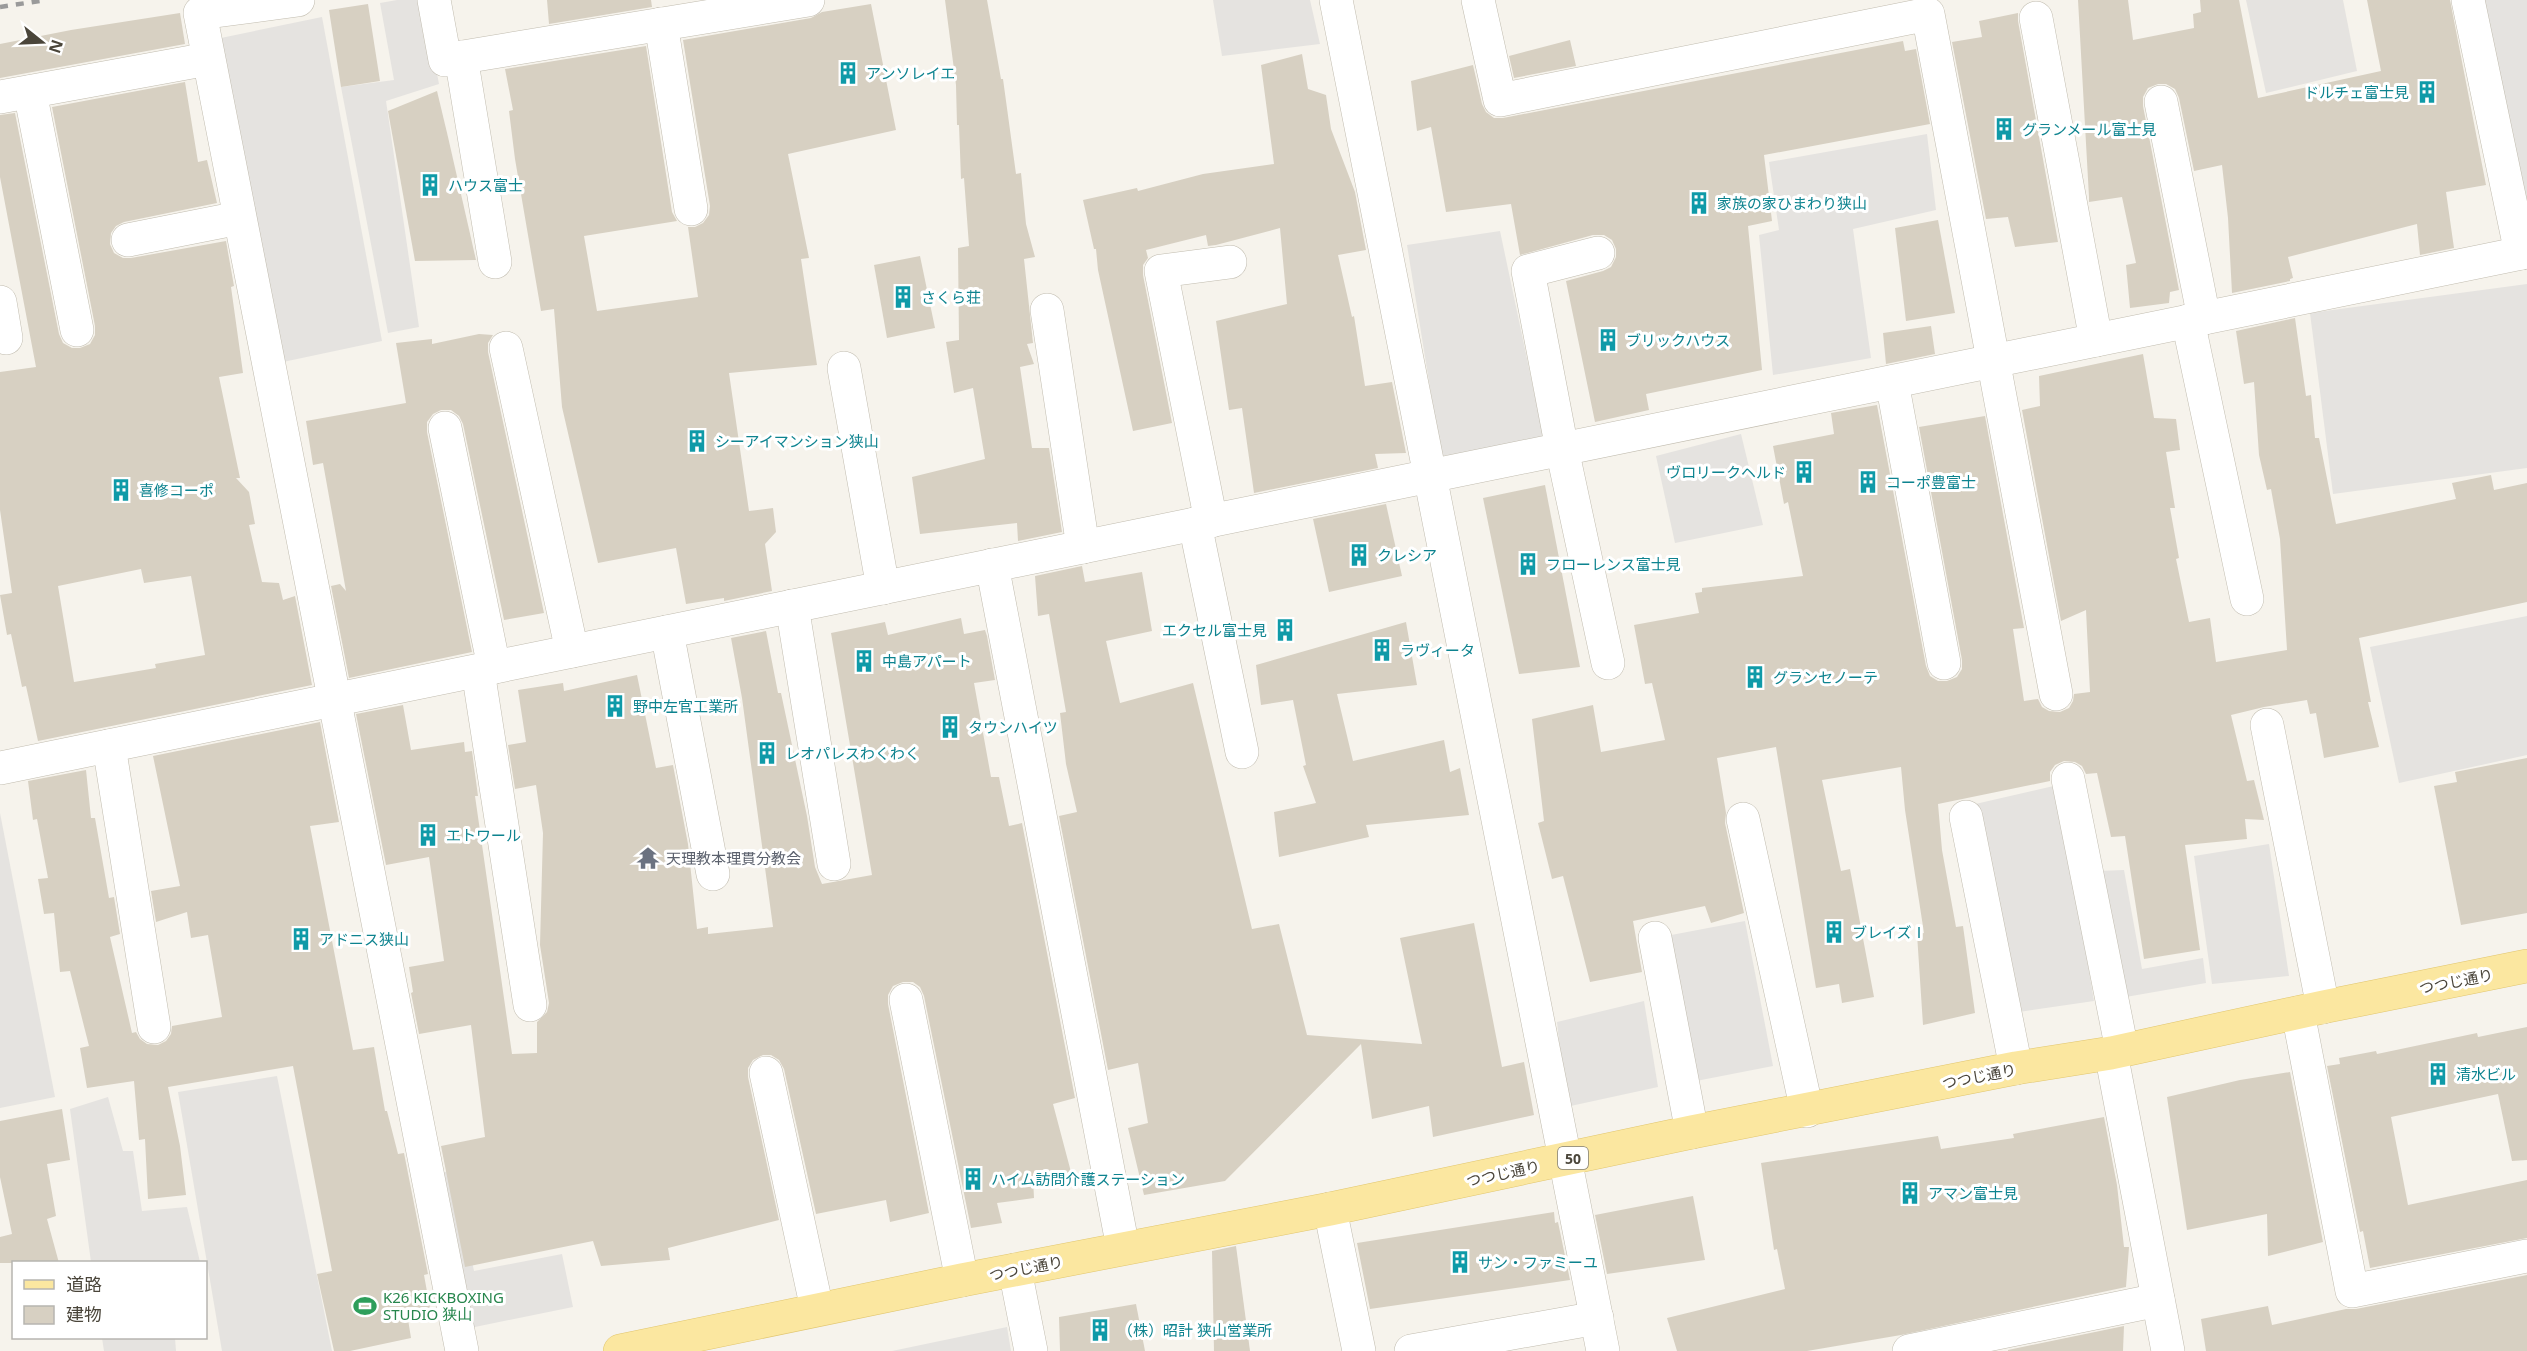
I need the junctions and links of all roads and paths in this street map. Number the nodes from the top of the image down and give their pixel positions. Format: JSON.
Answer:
{"nodes":[{"id":1,"x":298,"y":0,"type":"edge"},
{"id":2,"x":434,"y":0,"type":"edge"},
{"id":3,"x":808,"y":0,"type":"edge"},
{"id":4,"x":1336,"y":0,"type":"edge"},
{"id":5,"x":1478,"y":0,"type":"edge"},
{"id":6,"x":2468,"y":0,"type":"edge"},
{"id":7,"x":2036,"y":18,"type":"dead end"},
{"id":8,"x":661,"y":24,"type":"junction"},
{"id":9,"x":461,"y":57,"type":"junction"},
{"id":10,"x":208,"y":59,"type":"junction"},
{"id":11,"x":15,"y":94,"type":"edge"},
{"id":12,"x":2161,"y":102,"type":"dead end"},
{"id":13,"x":691,"y":209,"type":"dead end"},
{"id":14,"x":239,"y":218,"type":"junction"},
{"id":15,"x":128,"y":240,"type":"dead end"},
{"id":16,"x":1598,"y":253,"type":"dead end"},
{"id":17,"x":2524,"y":253,"type":"edge"},
{"id":18,"x":495,"y":262,"type":"dead end"},
{"id":19,"x":1230,"y":262,"type":"dead end"},
{"id":20,"x":0,"y":302,"type":"edge"},
{"id":21,"x":1047,"y":310,"type":"dead end"},
{"id":22,"x":2196,"y":319,"type":"junction"},
{"id":23,"x":77,"y":330,"type":"dead end"},
{"id":24,"x":6,"y":338,"type":"dead end"},
{"id":25,"x":2096,"y":340,"type":"junction"},
{"id":26,"x":506,"y":348,"type":"dead end"},
{"id":27,"x":1993,"y":361,"type":"junction"},
{"id":28,"x":844,"y":368,"type":"dead end"},
{"id":29,"x":1892,"y":382,"type":"junction"},
{"id":30,"x":445,"y":428,"type":"dead end"},
{"id":31,"x":1562,"y":449,"type":"junction"},
{"id":32,"x":1431,"y":476,"type":"junction"},
{"id":33,"x":1203,"y":522,"type":"junction"},
{"id":34,"x":1083,"y":547,"type":"junction"},
{"id":35,"x":992,"y":566,"type":"junction"},
{"id":36,"x":883,"y":588,"type":"junction"},
{"id":37,"x":2247,"y":599,"type":"dead end"},
{"id":38,"x":792,"y":606,"type":"junction"},
{"id":39,"x":667,"y":632,"type":"junction"},
{"id":40,"x":572,"y":651,"type":"junction"},
{"id":41,"x":1608,"y":663,"type":"dead end"},
{"id":42,"x":1944,"y":663,"type":"dead end"},
{"id":43,"x":486,"y":669,"type":"junction"},
{"id":44,"x":2056,"y":694,"type":"dead end"},
{"id":45,"x":334,"y":700,"type":"junction"},
{"id":46,"x":2267,"y":725,"type":"dead end"},
{"id":47,"x":109,"y":746,"type":"junction"},
{"id":48,"x":1242,"y":752,"type":"dead end"},
{"id":49,"x":1,"y":765,"type":"edge"},
{"id":50,"x":2068,"y":779,"type":"dead end"},
{"id":51,"x":1966,"y":817,"type":"dead end"},
{"id":52,"x":1743,"y":819,"type":"dead end"},
{"id":53,"x":834,"y":864,"type":"dead end"},
{"id":54,"x":713,"y":874,"type":"dead end"},
{"id":55,"x":1655,"y":938,"type":"dead end"},
{"id":56,"x":2527,"y":966,"type":"edge"},
{"id":57,"x":906,"y":1000,"type":"dead end"},
{"id":58,"x":530,"y":1005,"type":"dead end"},
{"id":59,"x":2310,"y":1010,"type":"junction"},
{"id":60,"x":154,"y":1027,"type":"dead end"},
{"id":61,"x":2116,"y":1052,"type":"junction"},
{"id":62,"x":2016,"y":1068,"type":"junction"},
{"id":63,"x":766,"y":1073,"type":"dead end"},
{"id":64,"x":1807,"y":1111,"type":"junction"},
{"id":65,"x":1692,"y":1132,"type":"junction"},
{"id":66,"x":1565,"y":1160,"type":"junction"},
{"id":67,"x":1330,"y":1209,"type":"junction"},
{"id":68,"x":1123,"y":1248,"type":"junction"},
{"id":69,"x":2527,"y":1256,"type":"edge"},
{"id":70,"x":1015,"y":1270,"type":"junction"},
{"id":71,"x":962,"y":1280,"type":"junction"},
{"id":72,"x":2158,"y":1300,"type":"junction"},
{"id":73,"x":817,"y":1309,"type":"junction"},
{"id":74,"x":1597,"y":1318,"type":"junction"},
{"id":75,"x":1430,"y":1349,"type":"edge"},
{"id":76,"x":462,"y":1351,"type":"edge"},
{"id":77,"x":620,"y":1351,"type":"edge"},
{"id":78,"x":1031,"y":1351,"type":"edge"},
{"id":79,"x":1359,"y":1351,"type":"edge"},
{"id":80,"x":1603,"y":1351,"type":"edge"},
{"id":81,"x":1910,"y":1351,"type":"edge"},
{"id":82,"x":2168,"y":1351,"type":"edge"}],
"edges":[{"from":1,"to":10,"type":"street"},
{"from":2,"to":9,"type":"street"},
{"from":3,"to":8,"type":"street"},
{"from":4,"to":32,"type":"street"},
{"from":5,"to":27,"type":"street"},
{"from":6,"to":17,"type":"street"},
{"from":7,"to":25,"type":"street"},
{"from":8,"to":9,"type":"street"},
{"from":8,"to":13,"type":"street"},
{"from":9,"to":18,"type":"street"},
{"from":10,"to":11,"type":"street"},
{"from":10,"to":14,"type":"street"},
{"from":11,"to":23,"type":"street"},
{"from":12,"to":22,"type":"street"},
{"from":14,"to":15,"type":"street"},
{"from":14,"to":45,"type":"street"},
{"from":16,"to":31,"type":"street"},
{"from":17,"to":22,"type":"street"},
{"from":19,"to":33,"type":"street"},
{"from":20,"to":24,"type":"street"},
{"from":21,"to":34,"type":"street"},
{"from":22,"to":25,"type":"street"},
{"from":22,"to":37,"type":"street"},
{"from":25,"to":27,"type":"street"},
{"from":26,"to":40,"type":"street"},
{"from":27,"to":29,"type":"street"},
{"from":27,"to":44,"type":"street"},
{"from":28,"to":36,"type":"street"},
{"from":29,"to":31,"type":"street"},
{"from":29,"to":42,"type":"street"},
{"from":30,"to":43,"type":"street"},
{"from":31,"to":32,"type":"street"},
{"from":31,"to":41,"type":"street"},
{"from":32,"to":33,"type":"street"},
{"from":32,"to":66,"type":"street"},
{"from":33,"to":34,"type":"street"},
{"from":33,"to":48,"type":"street"},
{"from":34,"to":35,"type":"street"},
{"from":35,"to":36,"type":"street"},
{"from":35,"to":68,"type":"street"},
{"from":36,"to":38,"type":"street"},
{"from":38,"to":39,"type":"street"},
{"from":38,"to":53,"type":"street"},
{"from":39,"to":40,"type":"street"},
{"from":39,"to":54,"type":"street"},
{"from":40,"to":43,"type":"street"},
{"from":43,"to":45,"type":"street"},
{"from":43,"to":58,"type":"street"},
{"from":45,"to":47,"type":"street"},
{"from":45,"to":76,"type":"street"},
{"from":46,"to":59,"type":"street"},
{"from":47,"to":49,"type":"street"},
{"from":47,"to":60,"type":"street"},
{"from":50,"to":61,"type":"street"},
{"from":51,"to":62,"type":"street"},
{"from":52,"to":64,"type":"street"},
{"from":55,"to":65,"type":"street"},
{"from":56,"to":59,"type":"main road","name":"つつじ通り","number":"50"},
{"from":57,"to":71,"type":"street"},
{"from":59,"to":61,"type":"main road","name":"つつじ通り","number":"50"},
{"from":59,"to":69,"type":"street"},
{"from":61,"to":62,"type":"main road","name":"つつじ通り","number":"50"},
{"from":61,"to":72,"type":"street"},
{"from":62,"to":64,"type":"main road","name":"つつじ通り","number":"50"},
{"from":63,"to":73,"type":"street"},
{"from":64,"to":65,"type":"main road","name":"つつじ通り","number":"50"},
{"from":65,"to":66,"type":"main road","name":"つつじ通り","number":"50"},
{"from":66,"to":67,"type":"main road","name":"つつじ通り","number":"50"},
{"from":66,"to":74,"type":"street"},
{"from":67,"to":68,"type":"main road","name":"つつじ通り","number":"50"},
{"from":67,"to":79,"type":"street"},
{"from":68,"to":70,"type":"main road","name":"つつじ通り","number":"50"},
{"from":70,"to":71,"type":"main road","name":"つつじ通り","number":"50"},
{"from":70,"to":78,"type":"street"},
{"from":71,"to":73,"type":"main road","name":"つつじ通り","number":"50"},
{"from":72,"to":81,"type":"street"},
{"from":72,"to":82,"type":"street"},
{"from":73,"to":77,"type":"main road","name":"つつじ通り","number":"50"},
{"from":74,"to":75,"type":"street"},
{"from":74,"to":80,"type":"street"}]}
